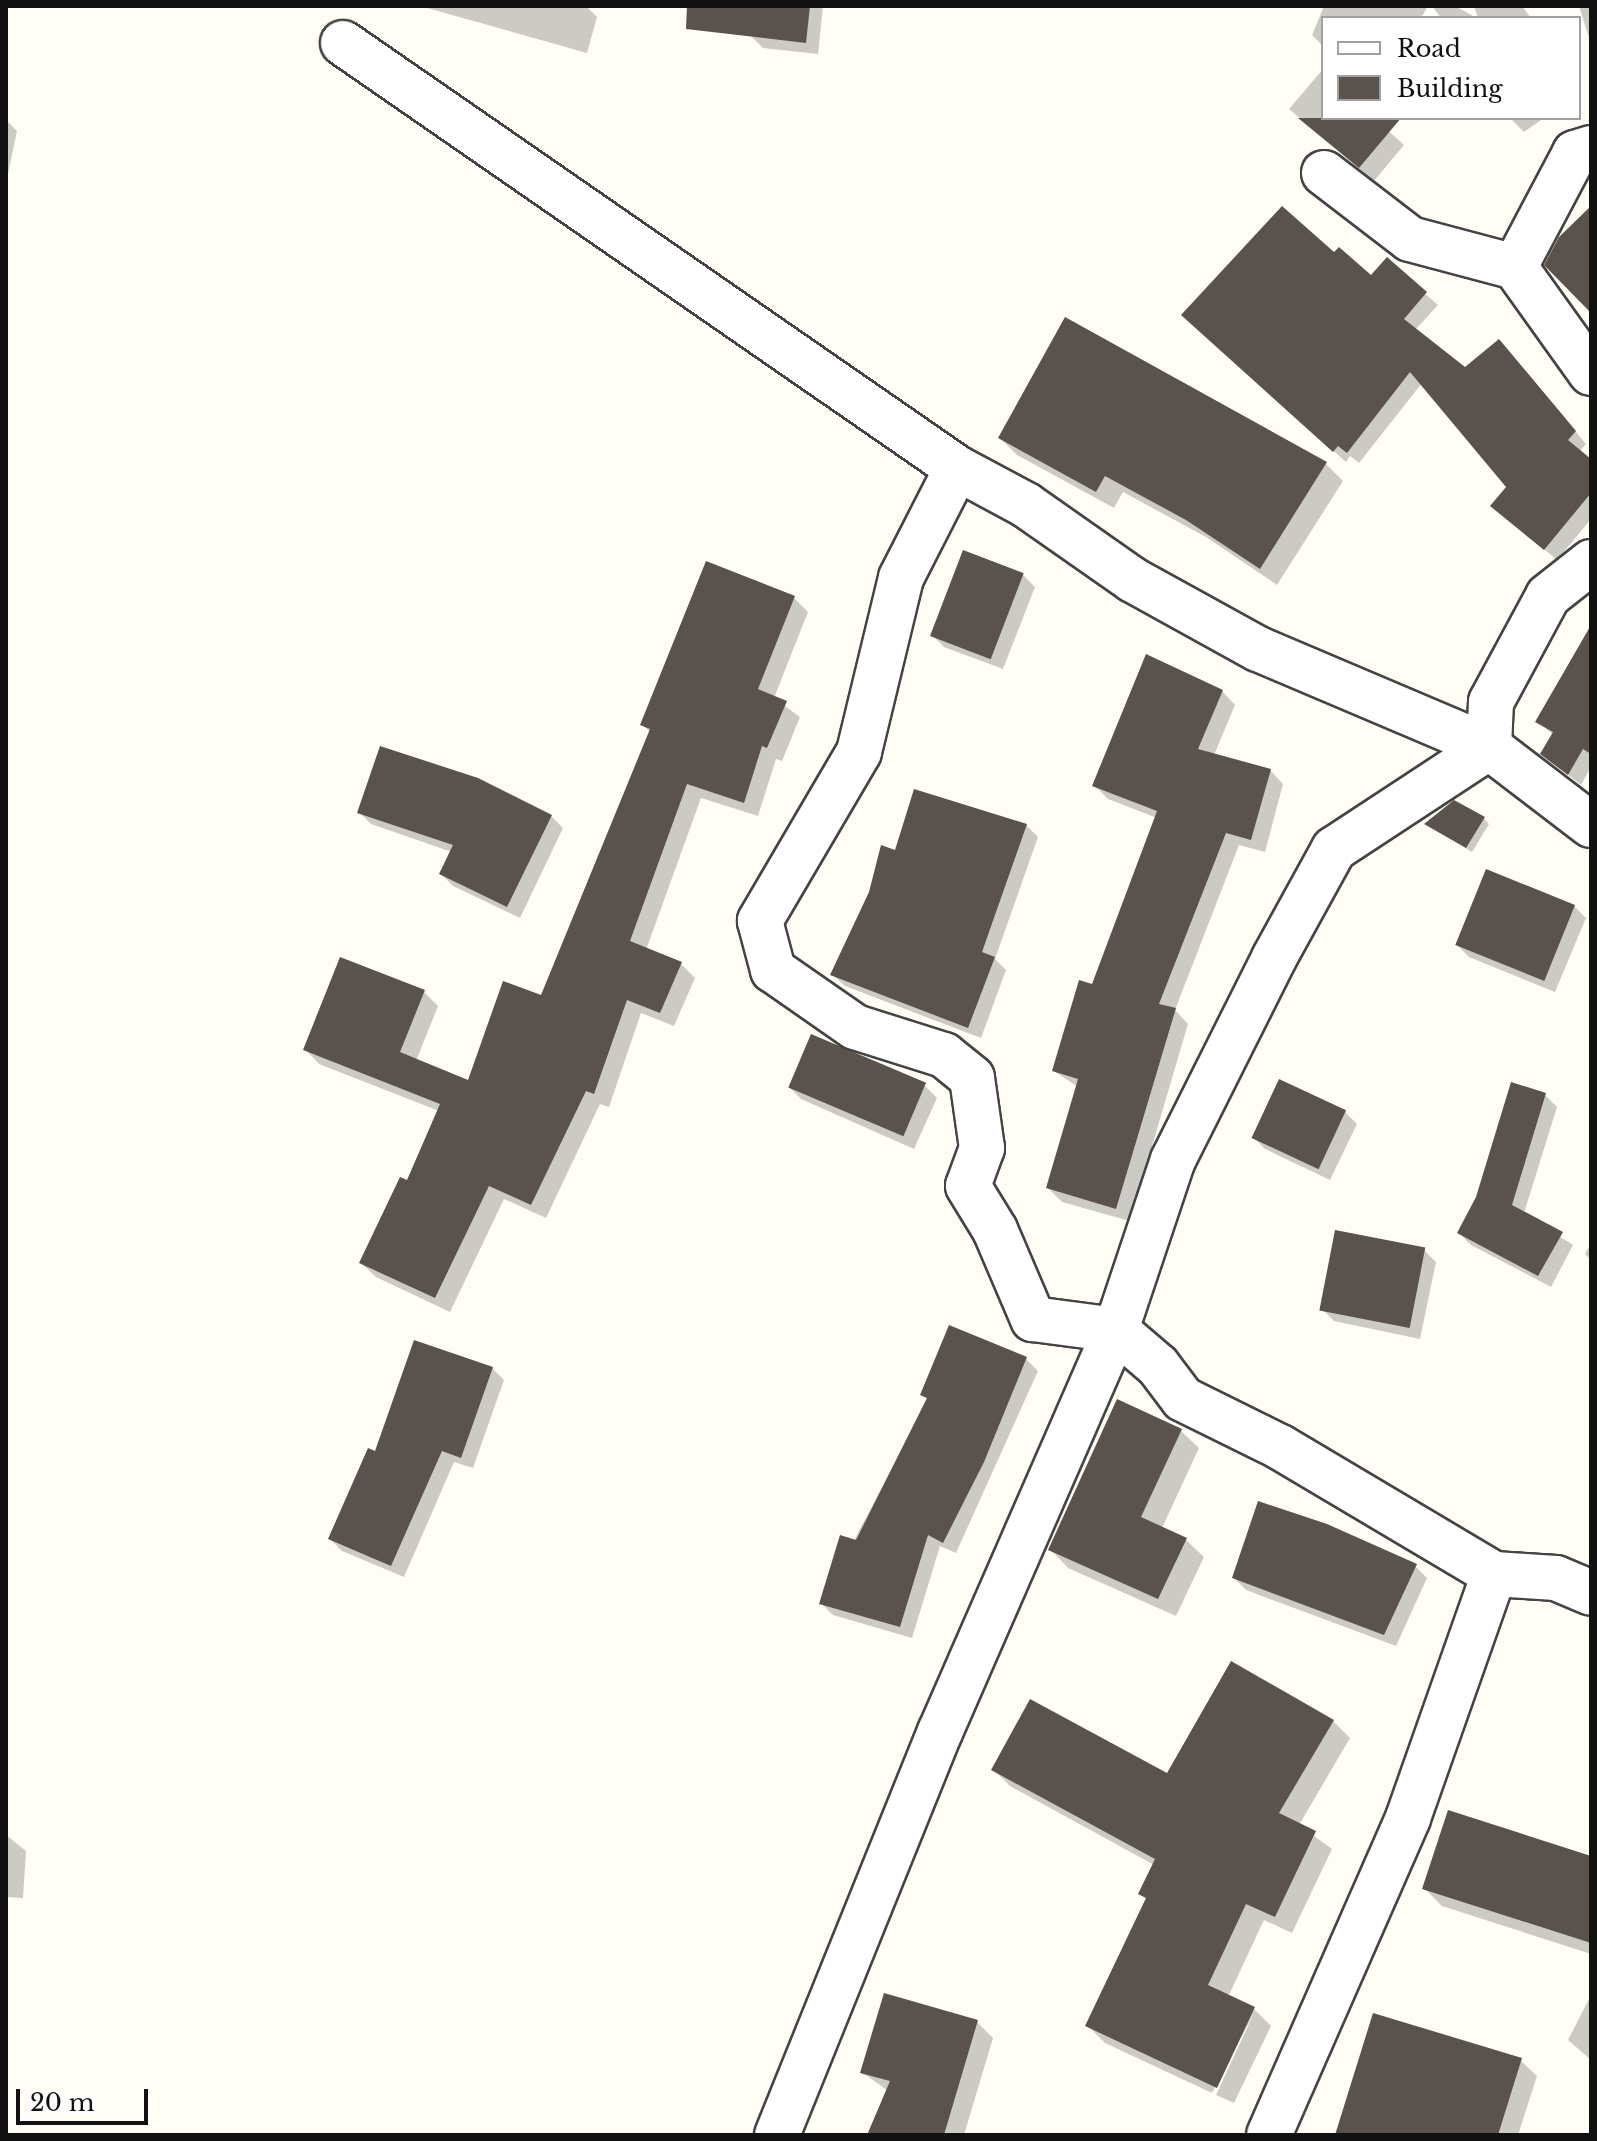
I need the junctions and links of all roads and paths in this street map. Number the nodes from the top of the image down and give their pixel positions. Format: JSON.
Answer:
{"nodes":[{"id":1,"x":343,"y":43,"type":"dead end"},
{"id":2,"x":1591,"y":148,"type":"edge"},
{"id":3,"x":1324,"y":173,"type":"dead end"},
{"id":4,"x":1515,"y":267,"type":"junction"},
{"id":5,"x":1591,"y":373,"type":"edge"},
{"id":6,"x":957,"y":468,"type":"junction"},
{"id":7,"x":1591,"y":562,"type":"edge"},
{"id":8,"x":1489,"y":747,"type":"junction"},
{"id":9,"x":1591,"y":825,"type":"edge"},
{"id":10,"x":1116,"y":1330,"type":"junction"},
{"id":11,"x":1494,"y":1574,"type":"junction"},
{"id":12,"x":1591,"y":1593,"type":"edge"},
{"id":13,"x":777,"y":2135,"type":"edge"},
{"id":14,"x":1269,"y":2135,"type":"edge"}],
"edges":[{"from":1,"to":6,"type":"street"},
{"from":2,"to":4,"type":"street"},
{"from":3,"to":4,"type":"street"},
{"from":4,"to":5,"type":"street"},
{"from":6,"to":8,"type":"street"},
{"from":6,"to":10,"type":"street"},
{"from":7,"to":8,"type":"street"},
{"from":8,"to":9,"type":"street"},
{"from":8,"to":10,"type":"street"},
{"from":10,"to":11,"type":"street"},
{"from":10,"to":13,"type":"street"},
{"from":11,"to":12,"type":"street"},
{"from":11,"to":14,"type":"street"}]}
